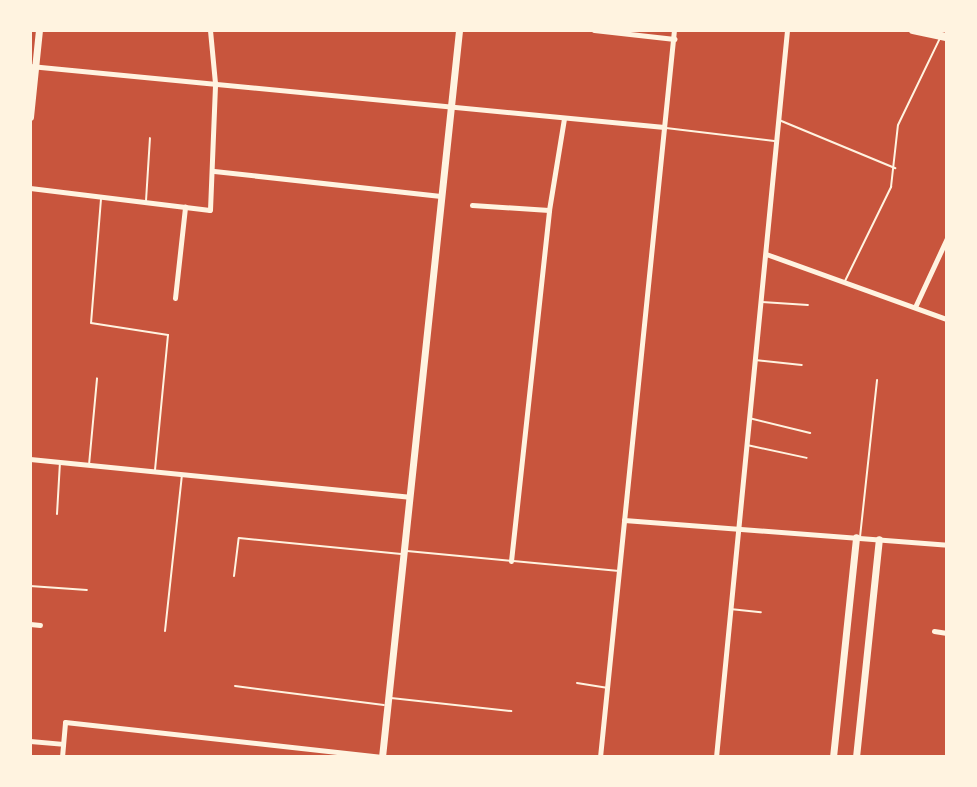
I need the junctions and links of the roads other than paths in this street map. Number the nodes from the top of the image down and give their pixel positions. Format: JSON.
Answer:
{"nodes":[{"id":1,"x":39,"y":30,"type":"edge"},
{"id":2,"x":210,"y":30,"type":"edge"},
{"id":3,"x":459,"y":30,"type":"edge"},
{"id":4,"x":594,"y":30,"type":"edge"},
{"id":5,"x":675,"y":30,"type":"edge"},
{"id":6,"x":788,"y":30,"type":"edge"},
{"id":7,"x":913,"y":30,"type":"edge"},
{"id":8,"x":944,"y":36,"type":"edge"},
{"id":9,"x":674,"y":39,"type":"junction"},
{"id":10,"x":33,"y":67,"type":"edge"},
{"id":11,"x":215,"y":84,"type":"junction"},
{"id":12,"x":451,"y":105,"type":"junction"},
{"id":13,"x":30,"y":117,"type":"edge"},
{"id":14,"x":564,"y":118,"type":"junction"},
{"id":15,"x":779,"y":120,"type":"junction"},
{"id":16,"x":664,"y":128,"type":"junction"},
{"id":17,"x":150,"y":138,"type":"dead end"},
{"id":18,"x":777,"y":141,"type":"junction"},
{"id":19,"x":895,"y":168,"type":"junction"},
{"id":20,"x":214,"y":171,"type":"junction"},
{"id":21,"x":30,"y":188,"type":"edge"},
{"id":22,"x":102,"y":196,"type":"junction"},
{"id":23,"x":441,"y":196,"type":"junction"},
{"id":24,"x":146,"y":201,"type":"junction"},
{"id":25,"x":472,"y":205,"type":"dead end"},
{"id":26,"x":185,"y":207,"type":"junction"},
{"id":27,"x":549,"y":210,"type":"junction"},
{"id":28,"x":947,"y":238,"type":"edge"},
{"id":29,"x":766,"y":254,"type":"junction"},
{"id":30,"x":940,"y":254,"type":"junction"},
{"id":31,"x":947,"y":257,"type":"edge"},
{"id":32,"x":845,"y":281,"type":"junction"},
{"id":33,"x":175,"y":298,"type":"dead end"},
{"id":34,"x":761,"y":302,"type":"junction"},
{"id":35,"x":808,"y":305,"type":"dead end"},
{"id":36,"x":915,"y":307,"type":"junction"},
{"id":37,"x":947,"y":319,"type":"edge"},
{"id":38,"x":755,"y":360,"type":"junction"},
{"id":39,"x":802,"y":365,"type":"dead end"},
{"id":40,"x":97,"y":378,"type":"dead end"},
{"id":41,"x":877,"y":380,"type":"dead end"},
{"id":42,"x":749,"y":418,"type":"junction"},
{"id":43,"x":810,"y":433,"type":"dead end"},
{"id":44,"x":747,"y":445,"type":"junction"},
{"id":45,"x":807,"y":458,"type":"dead end"},
{"id":46,"x":30,"y":459,"type":"edge"},
{"id":47,"x":60,"y":462,"type":"junction"},
{"id":48,"x":89,"y":465,"type":"junction"},
{"id":49,"x":155,"y":471,"type":"junction"},
{"id":50,"x":182,"y":474,"type":"junction"},
{"id":51,"x":410,"y":498,"type":"junction"},
{"id":52,"x":57,"y":514,"type":"dead end"},
{"id":53,"x":624,"y":520,"type":"junction"},
{"id":54,"x":736,"y":531,"type":"junction"},
{"id":55,"x":858,"y":537,"type":"junction"},
{"id":56,"x":879,"y":539,"type":"junction"},
{"id":57,"x":947,"y":545,"type":"edge"},
{"id":58,"x":404,"y":553,"type":"junction"},
{"id":59,"x":511,"y":561,"type":"junction"},
{"id":60,"x":619,"y":571,"type":"junction"},
{"id":61,"x":234,"y":576,"type":"dead end"},
{"id":62,"x":30,"y":586,"type":"edge"},
{"id":63,"x":87,"y":590,"type":"dead end"},
{"id":64,"x":730,"y":609,"type":"junction"},
{"id":65,"x":761,"y":612,"type":"dead end"},
{"id":66,"x":30,"y":624,"type":"edge"},
{"id":67,"x":40,"y":625,"type":"dead end"},
{"id":68,"x":165,"y":631,"type":"dead end"},
{"id":69,"x":934,"y":631,"type":"dead end"},
{"id":70,"x":947,"y":633,"type":"edge"},
{"id":71,"x":577,"y":683,"type":"dead end"},
{"id":72,"x":236,"y":686,"type":"dead end"},
{"id":73,"x":607,"y":688,"type":"junction"},
{"id":74,"x":388,"y":702,"type":"junction"},
{"id":75,"x":511,"y":711,"type":"dead end"},
{"id":76,"x":65,"y":723,"type":"junction"},
{"id":77,"x":30,"y":741,"type":"edge"},
{"id":78,"x":63,"y":744,"type":"junction"},
{"id":79,"x":62,"y":757,"type":"edge"},
{"id":80,"x":382,"y":757,"type":"edge"},
{"id":81,"x":600,"y":757,"type":"edge"},
{"id":82,"x":716,"y":757,"type":"edge"},
{"id":83,"x":833,"y":757,"type":"edge"},
{"id":84,"x":856,"y":757,"type":"edge"}],
"edges":[{"from":1,"to":10,"type":"street"},
{"from":2,"to":11,"type":"street"},
{"from":3,"to":12,"type":"street"},
{"from":4,"to":9,"type":"street"},
{"from":5,"to":9,"type":"street"},
{"from":6,"to":15,"type":"street"},
{"from":7,"to":8,"type":"main road"},
{"from":8,"to":19,"type":"lane"},
{"from":9,"to":16,"type":"street"},
{"from":10,"to":11,"type":"street"},
{"from":10,"to":13,"type":"street"},
{"from":11,"to":12,"type":"street"},
{"from":11,"to":20,"type":"street"},
{"from":12,"to":14,"type":"street"},
{"from":12,"to":23,"type":"street"},
{"from":14,"to":16,"type":"street"},
{"from":14,"to":27,"type":"street"},
{"from":15,"to":18,"type":"street"},
{"from":15,"to":19,"type":"lane"},
{"from":16,"to":18,"type":"lane"},
{"from":16,"to":53,"type":"street"},
{"from":17,"to":24,"type":"lane"},
{"from":18,"to":29,"type":"street"},
{"from":19,"to":32,"type":"lane"},
{"from":20,"to":23,"type":"street"},
{"from":20,"to":26,"type":"street"},
{"from":21,"to":22,"type":"street"},
{"from":22,"to":24,"type":"street"},
{"from":22,"to":49,"type":"lane"},
{"from":23,"to":51,"type":"street"},
{"from":24,"to":26,"type":"street"},
{"from":25,"to":27,"type":"street"},
{"from":26,"to":33,"type":"street"},
{"from":27,"to":59,"type":"street"},
{"from":28,"to":30,"type":"street"},
{"from":29,"to":32,"type":"street"},
{"from":29,"to":34,"type":"street"},
{"from":30,"to":31,"type":"lane"},
{"from":30,"to":36,"type":"street"},
{"from":32,"to":36,"type":"street"},
{"from":34,"to":35,"type":"lane"},
{"from":34,"to":38,"type":"street"},
{"from":36,"to":37,"type":"street"},
{"from":38,"to":39,"type":"lane"},
{"from":38,"to":42,"type":"street"},
{"from":40,"to":48,"type":"lane"},
{"from":41,"to":55,"type":"lane"},
{"from":42,"to":43,"type":"lane"},
{"from":42,"to":44,"type":"street"},
{"from":44,"to":45,"type":"lane"},
{"from":44,"to":54,"type":"street"},
{"from":46,"to":47,"type":"street"},
{"from":47,"to":48,"type":"street"},
{"from":47,"to":52,"type":"lane"},
{"from":48,"to":49,"type":"street"},
{"from":49,"to":50,"type":"street"},
{"from":50,"to":51,"type":"street"},
{"from":50,"to":68,"type":"lane"},
{"from":51,"to":58,"type":"street"},
{"from":53,"to":54,"type":"street"},
{"from":53,"to":60,"type":"street"},
{"from":54,"to":55,"type":"street"},
{"from":54,"to":64,"type":"street"},
{"from":55,"to":56,"type":"street"},
{"from":55,"to":83,"type":"street"},
{"from":56,"to":57,"type":"street"},
{"from":56,"to":84,"type":"street"},
{"from":58,"to":59,"type":"lane"},
{"from":58,"to":61,"type":"lane"},
{"from":58,"to":74,"type":"street"},
{"from":59,"to":60,"type":"lane"},
{"from":60,"to":73,"type":"street"},
{"from":62,"to":63,"type":"lane"},
{"from":64,"to":65,"type":"lane"},
{"from":64,"to":82,"type":"street"},
{"from":66,"to":67,"type":"street"},
{"from":69,"to":70,"type":"street"},
{"from":71,"to":73,"type":"lane"},
{"from":72,"to":74,"type":"lane"},
{"from":73,"to":81,"type":"street"},
{"from":74,"to":75,"type":"lane"},
{"from":74,"to":80,"type":"street"},
{"from":76,"to":78,"type":"street"},
{"from":76,"to":79,"type":"lane"},
{"from":76,"to":80,"type":"street"},
{"from":77,"to":78,"type":"street"},
{"from":78,"to":79,"type":"street"}]}
